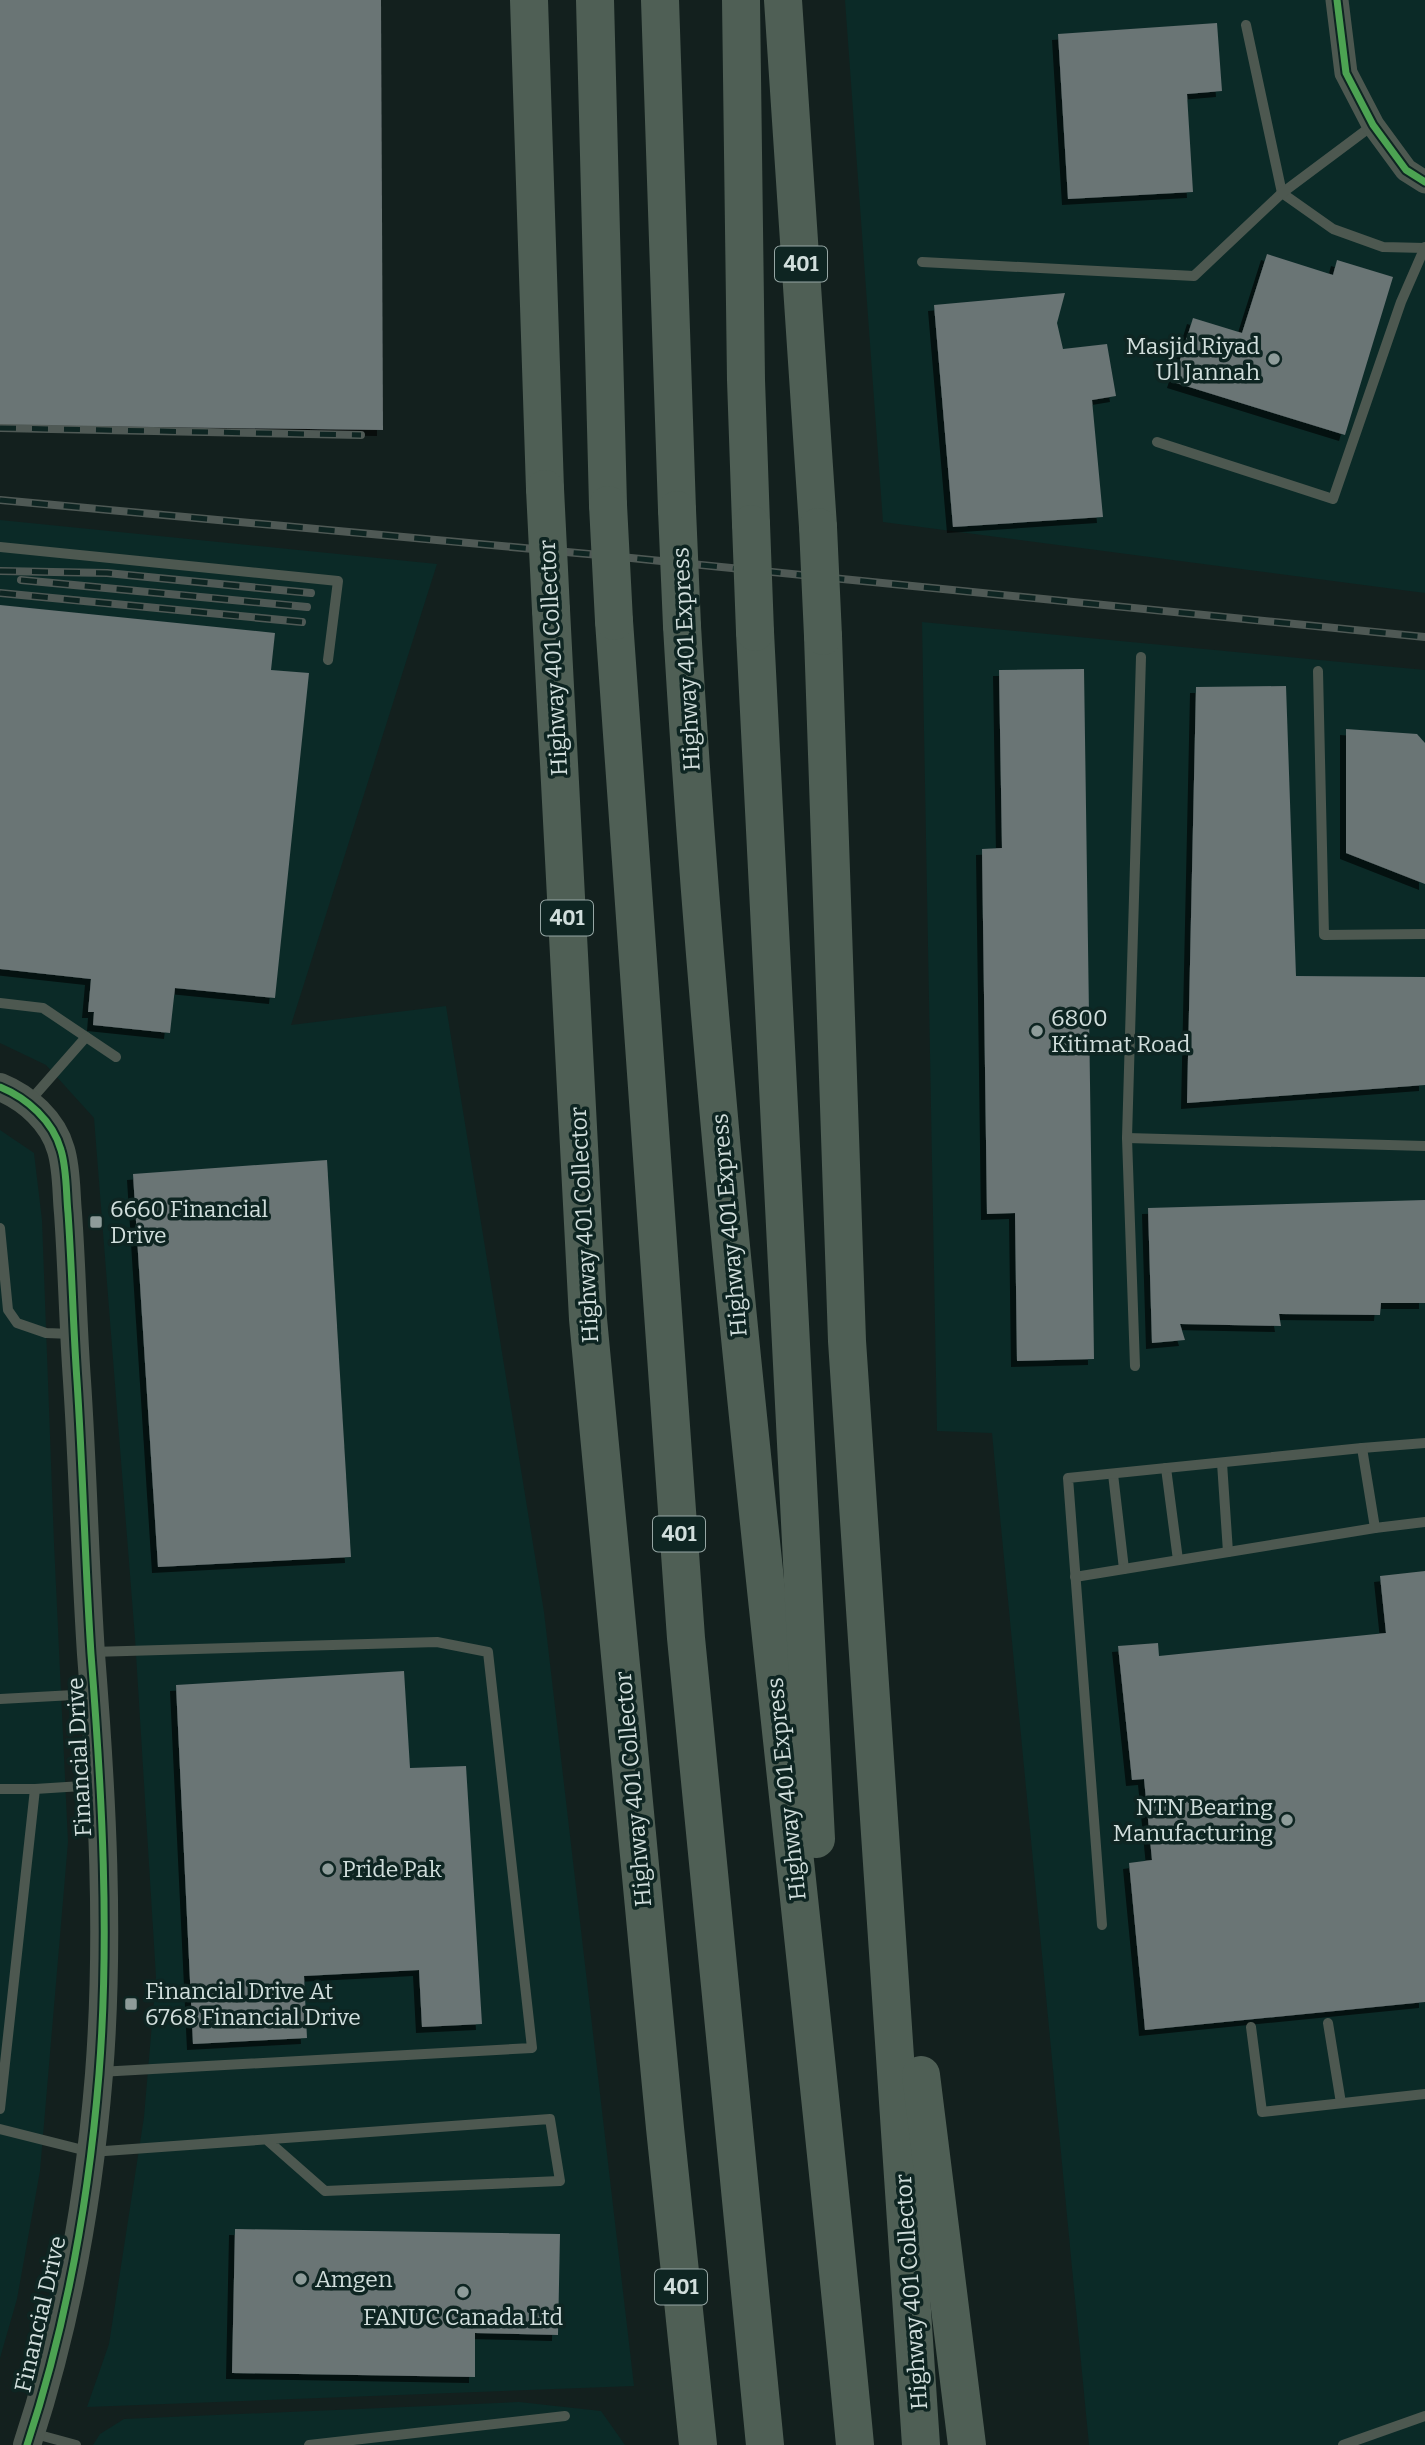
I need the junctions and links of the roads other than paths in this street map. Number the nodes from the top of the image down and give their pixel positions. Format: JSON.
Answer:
{"nodes":[{"id":1,"x":529,"y":0,"type":"edge"},
{"id":2,"x":595,"y":0,"type":"edge"},
{"id":3,"x":660,"y":0,"type":"edge"},
{"id":4,"x":741,"y":0,"type":"edge"},
{"id":5,"x":783,"y":0,"type":"edge"},
{"id":6,"x":1337,"y":0,"type":"edge"},
{"id":7,"x":1246,"y":25,"type":"dead end"},
{"id":8,"x":1373,"y":125,"type":"junction"},
{"id":9,"x":1425,"y":182,"type":"edge"},
{"id":10,"x":1282,"y":193,"type":"junction"},
{"id":11,"x":1425,"y":248,"type":"edge"},
{"id":12,"x":922,"y":262,"type":"dead end"},
{"id":13,"x":1157,"y":442,"type":"dead end"},
{"id":14,"x":0,"y":547,"type":"edge"},
{"id":15,"x":1141,"y":657,"type":"dead end"},
{"id":16,"x":328,"y":660,"type":"dead end"},
{"id":17,"x":1318,"y":671,"type":"dead end"},
{"id":18,"x":1425,"y":934,"type":"edge"},
{"id":19,"x":0,"y":1003,"type":"edge"},
{"id":20,"x":86,"y":1037,"type":"junction"},
{"id":21,"x":116,"y":1057,"type":"dead end"},
{"id":22,"x":0,"y":1087,"type":"edge"},
{"id":23,"x":28,"y":1104,"type":"junction"},
{"id":24,"x":1127,"y":1138,"type":"junction"},
{"id":25,"x":1425,"y":1146,"type":"edge"},
{"id":26,"x":0,"y":1228,"type":"edge"},
{"id":27,"x":74,"y":1334,"type":"junction"},
{"id":28,"x":847,"y":1341,"type":"junction"},
{"id":29,"x":1135,"y":1366,"type":"dead end"},
{"id":30,"x":1425,"y":1443,"type":"edge"},
{"id":31,"x":1362,"y":1448,"type":"junction"},
{"id":32,"x":1222,"y":1463,"type":"junction"},
{"id":33,"x":1166,"y":1468,"type":"junction"},
{"id":34,"x":1113,"y":1474,"type":"junction"},
{"id":35,"x":1425,"y":1522,"type":"edge"},
{"id":36,"x":1375,"y":1528,"type":"junction"},
{"id":37,"x":1228,"y":1552,"type":"junction"},
{"id":38,"x":1178,"y":1560,"type":"junction"},
{"id":39,"x":1124,"y":1569,"type":"junction"},
{"id":40,"x":1075,"y":1577,"type":"junction"},
{"id":41,"x":91,"y":1652,"type":"junction"},
{"id":42,"x":95,"y":1694,"type":"junction"},
{"id":43,"x":0,"y":1699,"type":"edge"},
{"id":44,"x":101,"y":1785,"type":"junction"},
{"id":45,"x":0,"y":1789,"type":"edge"},
{"id":46,"x":35,"y":1789,"type":"junction"},
{"id":47,"x":1102,"y":1925,"type":"dead end"},
{"id":48,"x":1328,"y":2023,"type":"dead end"},
{"id":49,"x":1251,"y":2027,"type":"dead end"},
{"id":50,"x":99,"y":2072,"type":"junction"},
{"id":51,"x":1425,"y":2095,"type":"edge"},
{"id":52,"x":1341,"y":2103,"type":"junction"},
{"id":53,"x":0,"y":2109,"type":"edge"},
{"id":54,"x":665,"y":2128,"type":"junction"},
{"id":55,"x":0,"y":2129,"type":"edge"},
{"id":56,"x":267,"y":2140,"type":"junction"},
{"id":57,"x":91,"y":2152,"type":"junction"},
{"id":58,"x":836,"y":2247,"type":"junction"},
{"id":59,"x":565,"y":2416,"type":"dead end"},
{"id":60,"x":1425,"y":2416,"type":"edge"},
{"id":61,"x":29,"y":2439,"type":"edge"},
{"id":62,"x":76,"y":2445,"type":"edge"},
{"id":63,"x":309,"y":2445,"type":"edge"},
{"id":64,"x":680,"y":2445,"type":"edge"},
{"id":65,"x":698,"y":2445,"type":"edge"},
{"id":66,"x":765,"y":2445,"type":"edge"},
{"id":67,"x":855,"y":2445,"type":"edge"},
{"id":68,"x":921,"y":2445,"type":"edge"},
{"id":69,"x":967,"y":2445,"type":"edge"},
{"id":70,"x":1343,"y":2445,"type":"edge"}],
"edges":[{"from":1,"to":54,"type":"highway","name":"Highway 401 Collector","number":"401","bridge":true},
{"from":2,"to":66,"type":"highway","number":"401","bridge":true},
{"from":3,"to":58,"type":"highway","name":"Highway 401 Express","bridge":true},
{"from":4,"to":58,"type":"highway","bridge":true},
{"from":5,"to":28,"type":"highway","name":"Highway 401 Collector","number":"401","bridge":true},
{"from":6,"to":8,"type":"street"},
{"from":7,"to":10,"type":"lane"},
{"from":8,"to":9,"type":"street"},
{"from":8,"to":10,"type":"lane"},
{"from":10,"to":11,"type":"lane"},
{"from":10,"to":12,"type":"lane"},
{"from":11,"to":13,"type":"lane"},
{"from":14,"to":16,"type":"lane"},
{"from":15,"to":24,"type":"lane"},
{"from":17,"to":18,"type":"lane"},
{"from":19,"to":20,"type":"lane"},
{"from":20,"to":21,"type":"lane"},
{"from":20,"to":23,"type":"lane"},
{"from":22,"to":23,"type":"street","name":"Financial Drive"},
{"from":23,"to":27,"type":"street","name":"Financial Drive"},
{"from":24,"to":25,"type":"lane"},
{"from":24,"to":29,"type":"lane"},
{"from":26,"to":27,"type":"lane"},
{"from":27,"to":41,"type":"street","name":"Financial Drive"},
{"from":28,"to":68,"type":"highway","name":"Highway 401 Collector","number":"401"},
{"from":28,"to":69,"type":"highway"},
{"from":30,"to":31,"type":"lane"},
{"from":31,"to":32,"type":"lane"},
{"from":31,"to":36,"type":"lane"},
{"from":32,"to":33,"type":"lane"},
{"from":32,"to":37,"type":"lane"},
{"from":33,"to":34,"type":"lane"},
{"from":33,"to":38,"type":"lane"},
{"from":34,"to":39,"type":"lane"},
{"from":34,"to":40,"type":"lane"},
{"from":35,"to":36,"type":"lane"},
{"from":36,"to":37,"type":"lane"},
{"from":37,"to":38,"type":"lane"},
{"from":38,"to":39,"type":"lane"},
{"from":39,"to":40,"type":"lane"},
{"from":40,"to":47,"type":"lane"},
{"from":41,"to":42,"type":"street","name":"Financial Drive"},
{"from":41,"to":50,"type":"lane"},
{"from":42,"to":43,"type":"lane"},
{"from":42,"to":44,"type":"street","name":"Financial Drive"},
{"from":44,"to":46,"type":"lane"},
{"from":44,"to":50,"type":"street","name":"Financial Drive"},
{"from":45,"to":46,"type":"lane"},
{"from":46,"to":53,"type":"lane"},
{"from":48,"to":52,"type":"lane"},
{"from":49,"to":52,"type":"lane"},
{"from":50,"to":57,"type":"street","name":"Financial Drive"},
{"from":51,"to":52,"type":"lane"},
{"from":54,"to":64,"type":"highway"},
{"from":54,"to":65,"type":"highway","name":"Highway 401 Collector","number":"401"},
{"from":55,"to":57,"type":"lane"},
{"from":56,"to":56,"type":"lane"},
{"from":56,"to":57,"type":"lane"},
{"from":57,"to":61,"type":"street","name":"Financial Drive"},
{"from":58,"to":67,"type":"highway","name":"Highway 401 Express"},
{"from":59,"to":63,"type":"lane"},
{"from":60,"to":70,"type":"lane"},
{"from":61,"to":62,"type":"lane"}]}
